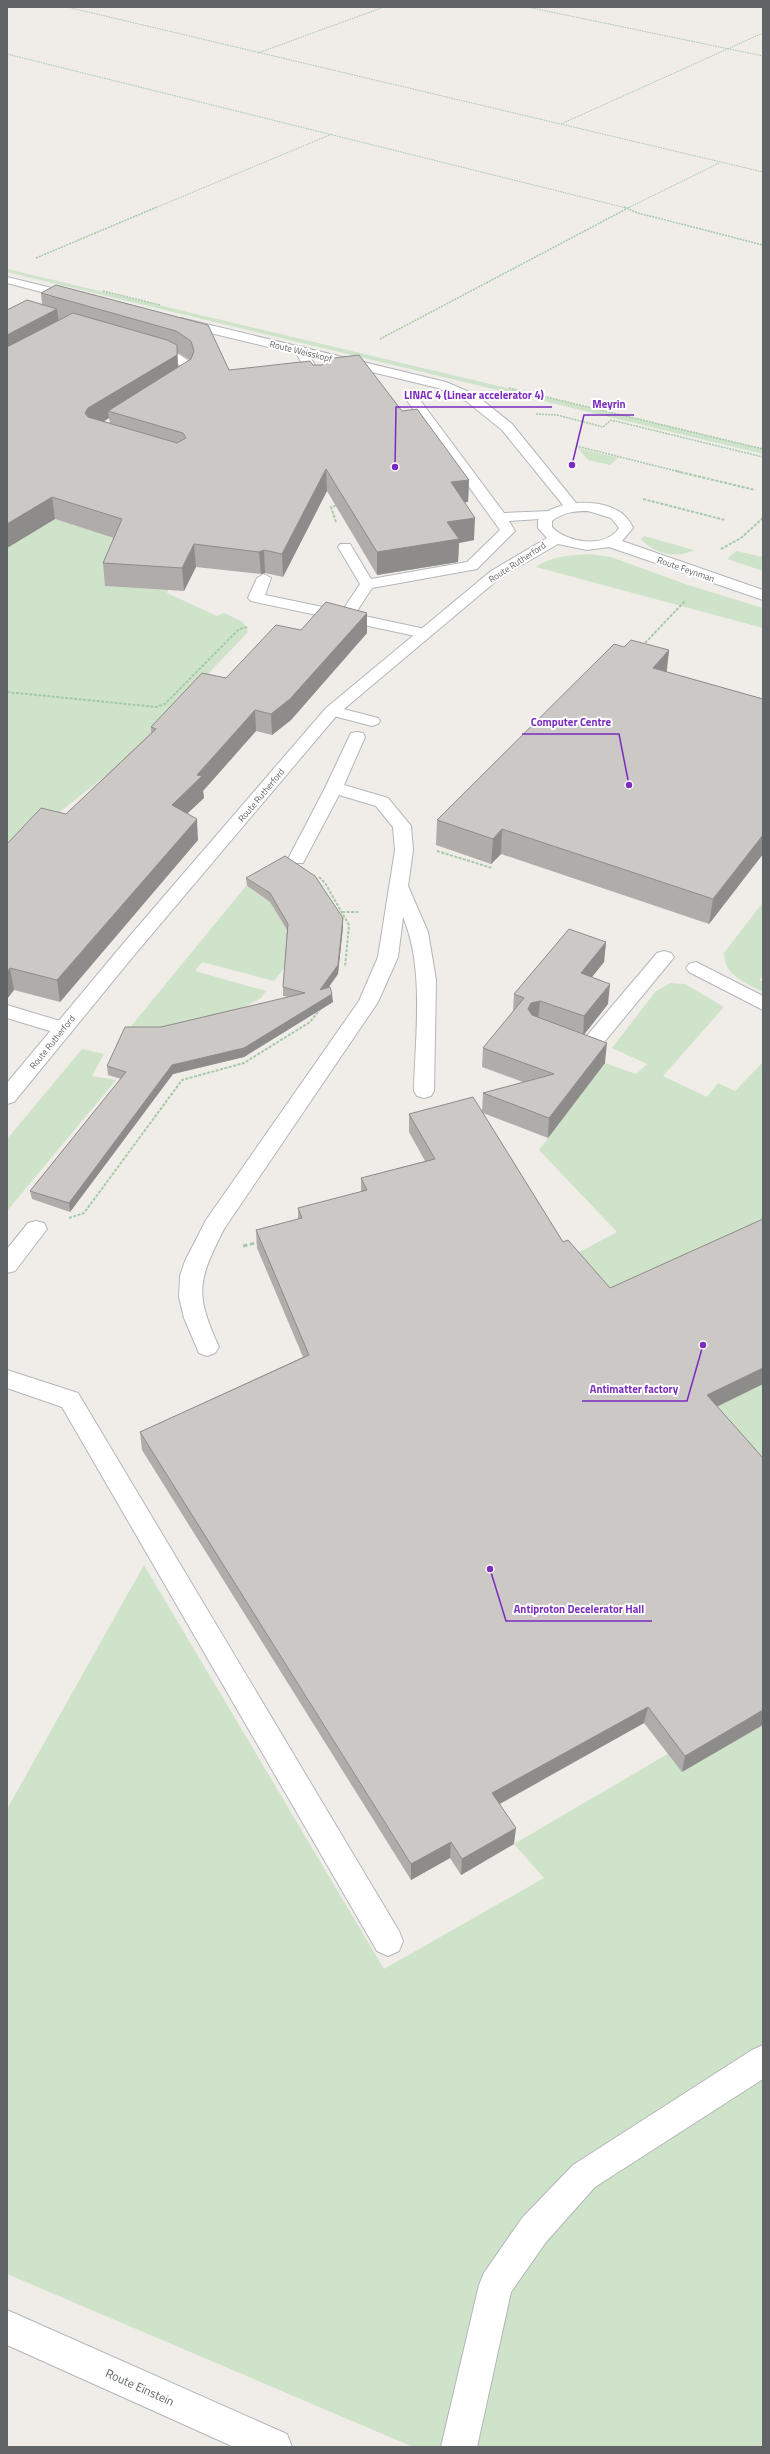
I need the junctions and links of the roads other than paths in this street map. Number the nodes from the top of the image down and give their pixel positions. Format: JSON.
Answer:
{"nodes":[{"id":1,"x":7,"y":280,"type":"edge"},
{"id":2,"x":92,"y":301,"type":"edge"},
{"id":3,"x":169,"y":319,"type":"edge"},
{"id":4,"x":141,"y":346,"type":"edge"},
{"id":5,"x":301,"y":351,"type":"junction"},
{"id":6,"x":318,"y":381,"type":"edge"},
{"id":7,"x":164,"y":394,"type":"edge"},
{"id":8,"x":412,"y":399,"type":"dead end"},
{"id":9,"x":573,"y":508,"type":"junction"},
{"id":10,"x":550,"y":515,"type":"junction"},
{"id":11,"x":500,"y":517,"type":"junction"},
{"id":12,"x":558,"y":539,"type":"junction"},
{"id":13,"x":610,"y":542,"type":"junction"},
{"id":14,"x":345,"y":547,"type":"road end"},
{"id":15,"x":264,"y":578,"type":"edge"},
{"id":16,"x":367,"y":584,"type":"junction"},
{"id":17,"x":763,"y":596,"type":"edge"},
{"id":18,"x":346,"y":616,"type":"junction"},
{"id":19,"x":425,"y":633,"type":"junction"},
{"id":20,"x":332,"y":710,"type":"junction"},
{"id":21,"x":372,"y":721,"type":"dead end"},
{"id":22,"x":357,"y":737,"type":"dead end"},
{"id":23,"x":334,"y":788,"type":"junction"},
{"id":24,"x":297,"y":859,"type":"road end"},
{"id":25,"x":397,"y":883,"type":"junction"},
{"id":26,"x":664,"y":957,"type":"dead end"},
{"id":27,"x":696,"y":968,"type":"dead end"},
{"id":28,"x":763,"y":1004,"type":"edge"},
{"id":29,"x":7,"y":1011,"type":"edge"},
{"id":30,"x":63,"y":1029,"type":"junction"},
{"id":31,"x":553,"y":1033,"type":"edge"},
{"id":32,"x":424,"y":1091,"type":"dead end"},
{"id":33,"x":7,"y":1097,"type":"edge"},
{"id":34,"x":36,"y":1229,"type":"road end"},
{"id":35,"x":7,"y":1265,"type":"edge"},
{"id":36,"x":207,"y":1347,"type":"dead end"},
{"id":37,"x":7,"y":1379,"type":"edge"},
{"id":38,"x":388,"y":1941,"type":"dead end"},
{"id":39,"x":763,"y":2060,"type":"edge"},
{"id":40,"x":7,"y":2326,"type":"edge"},
{"id":41,"x":274,"y":2447,"type":"edge"},
{"id":42,"x":459,"y":2447,"type":"edge"}],
"edges":[{"from":1,"to":2,"type":"street"},
{"from":3,"to":5,"type":"street","name":"Route Weisskopf"},
{"from":4,"to":7,"type":"street"},
{"from":5,"to":6,"type":"street"},
{"from":5,"to":9,"type":"street","name":"Route Weisskopf"},
{"from":8,"to":11,"type":"street"},
{"from":9,"to":10,"type":"street"},
{"from":9,"to":13,"type":"street"},
{"from":10,"to":11,"type":"street"},
{"from":10,"to":12,"type":"street"},
{"from":11,"to":16,"type":"street"},
{"from":12,"to":13,"type":"street"},
{"from":12,"to":19,"type":"street","name":"Route Rutherford"},
{"from":13,"to":17,"type":"street","name":"Route Feynman"},
{"from":14,"to":16,"type":"street"},
{"from":15,"to":18,"type":"street"},
{"from":16,"to":18,"type":"street"},
{"from":18,"to":19,"type":"street"},
{"from":19,"to":20,"type":"street","name":"Route Rutherford"},
{"from":20,"to":21,"type":"street"},
{"from":20,"to":30,"type":"street","name":"Route Rutherford"},
{"from":22,"to":23,"type":"street"},
{"from":23,"to":24,"type":"street"},
{"from":23,"to":25,"type":"street"},
{"from":25,"to":32,"type":"street"},
{"from":25,"to":36,"type":"street"},
{"from":26,"to":31,"type":"street"},
{"from":27,"to":28,"type":"street"},
{"from":29,"to":30,"type":"street"},
{"from":30,"to":33,"type":"street","name":"Route Rutherford"},
{"from":34,"to":35,"type":"street"},
{"from":37,"to":38,"type":"street"},
{"from":39,"to":42,"type":"street"},
{"from":40,"to":41,"type":"street","name":"Route Einstein"}]}
